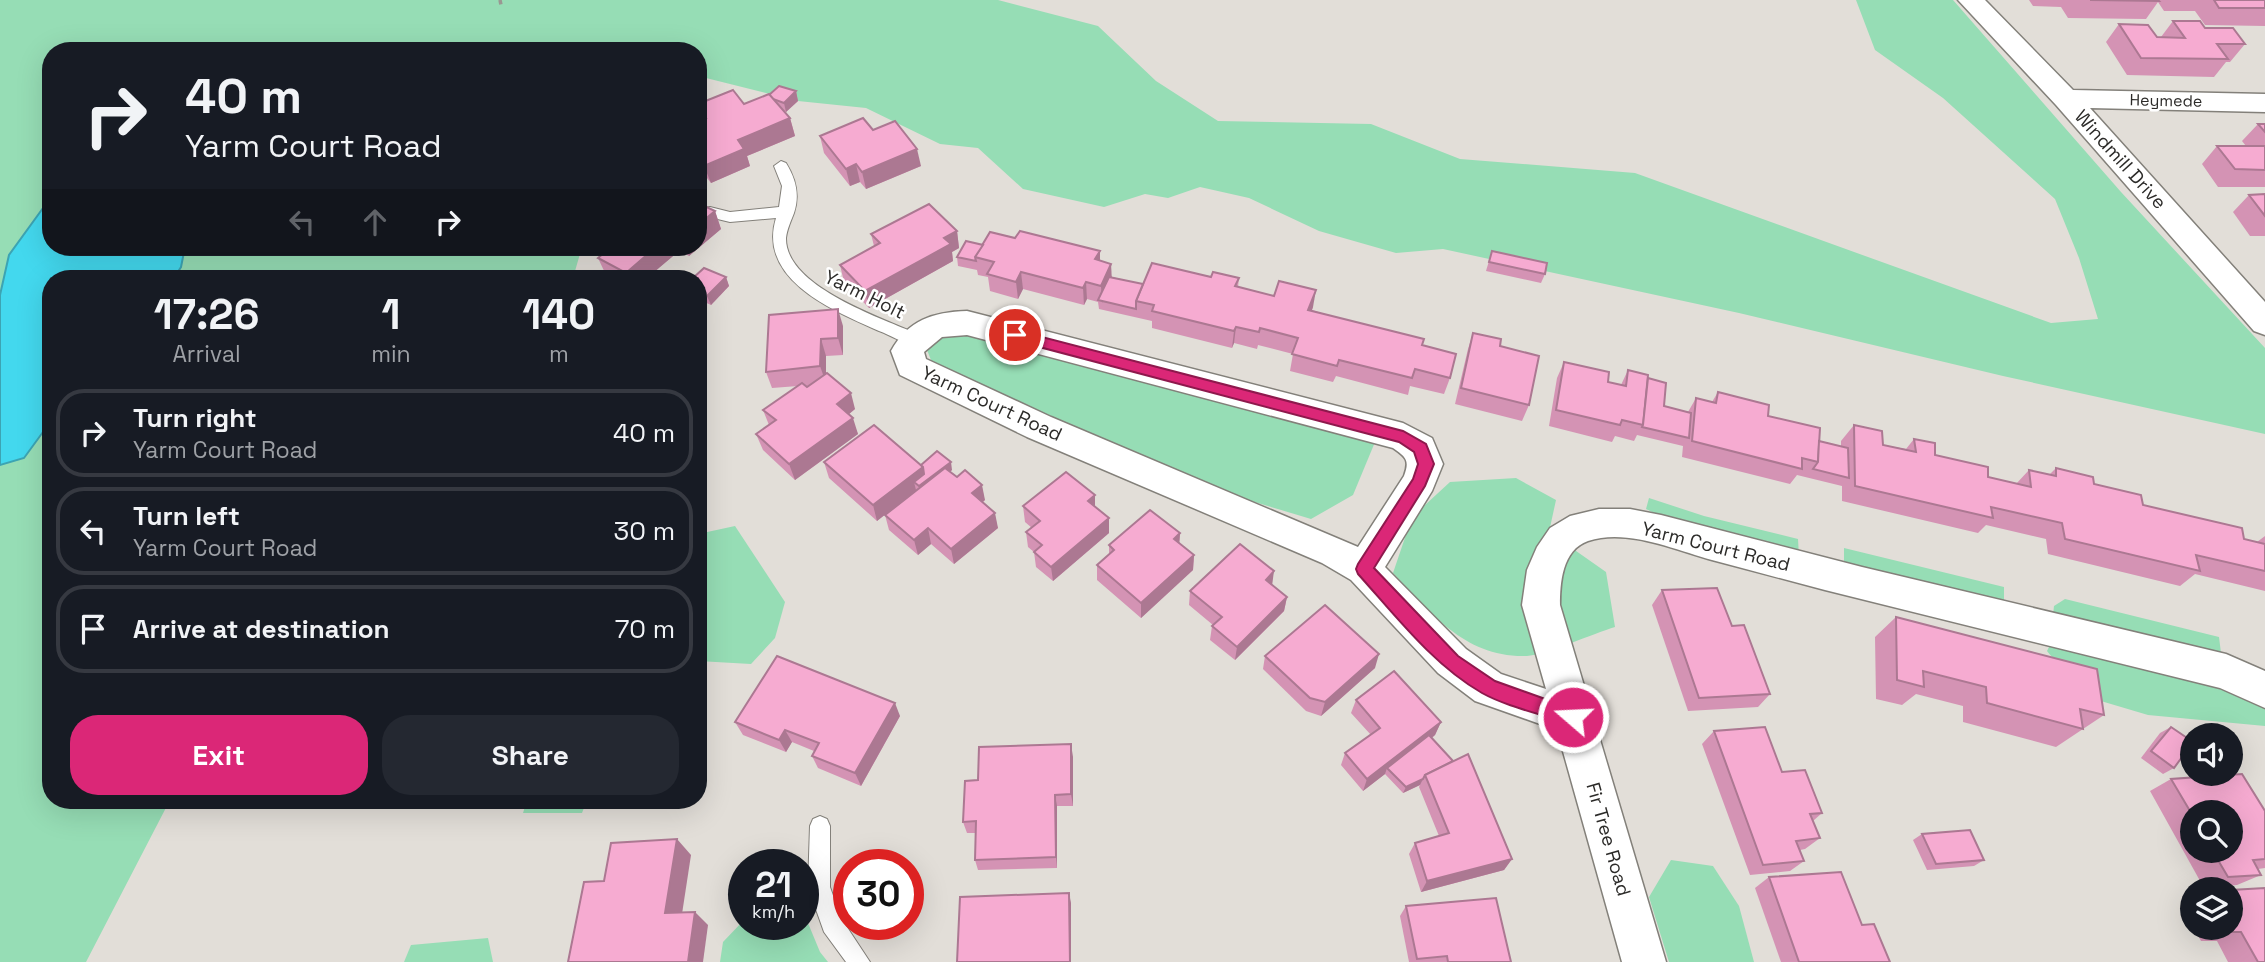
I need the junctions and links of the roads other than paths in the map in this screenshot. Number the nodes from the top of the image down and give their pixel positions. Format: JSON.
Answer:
{"nodes":[{"id":1,"x":1971,"y":0,"type":"edge"},
{"id":2,"x":2066,"y":99,"type":"junction"},
{"id":3,"x":2265,"y":103,"type":"edge"},
{"id":4,"x":781,"y":166,"type":"dead end"},
{"id":5,"x":710,"y":212,"type":"edge"},
{"id":6,"x":787,"y":212,"type":"junction"},
{"id":7,"x":2254,"y":296,"type":"edge"},
{"id":8,"x":2265,"y":323,"type":"edge"},
{"id":9,"x":914,"y":339,"type":"junction"},
{"id":10,"x":1364,"y":569,"type":"junction"},
{"id":11,"x":2265,"y":690,"type":"edge"},
{"id":12,"x":1573,"y":717,"type":"junction"},
{"id":13,"x":820,"y":826,"type":"dead end"},
{"id":14,"x":859,"y":962,"type":"edge"},
{"id":15,"x":1644,"y":962,"type":"edge"}],
"edges":[{"from":1,"to":2,"type":"street","name":"Windmill Drive"},
{"from":2,"to":3,"type":"street","name":"Heymede"},
{"from":2,"to":7,"type":"street","name":"Windmill Drive"},
{"from":4,"to":6,"type":"lane","name":"Yarm Holt"},
{"from":5,"to":6,"type":"lane"},
{"from":6,"to":9,"type":"lane","name":"Yarm Holt"},
{"from":7,"to":8,"type":"street","name":"Windmill Drive"},
{"from":9,"to":10,"type":"street","name":"Yarm Court Road"},
{"from":9,"to":10,"type":"street","name":"Yarm Court Road"},
{"from":10,"to":12,"type":"street","name":"Yarm Court Road"},
{"from":11,"to":12,"type":"street","name":"Yarm Court Road"},
{"from":12,"to":15,"type":"street","name":"Fir Tree Road"},
{"from":13,"to":14,"type":"lane"}]}
